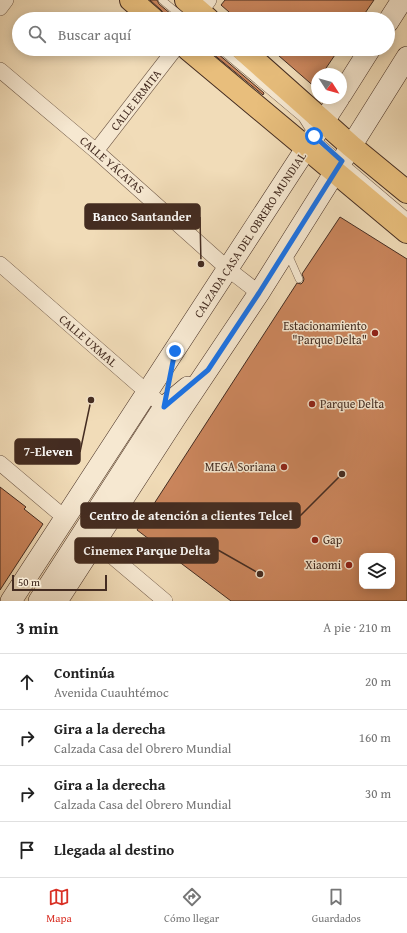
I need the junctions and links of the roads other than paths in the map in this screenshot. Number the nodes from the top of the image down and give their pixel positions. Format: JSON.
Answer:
{"nodes":[{"id":1,"x":6,"y":0,"type":"edge"},
{"id":2,"x":132,"y":0,"type":"edge"},
{"id":3,"x":140,"y":0,"type":"edge"},
{"id":4,"x":162,"y":0,"type":"edge"},
{"id":5,"x":402,"y":0,"type":"edge"},
{"id":6,"x":0,"y":8,"type":"edge"},
{"id":7,"x":198,"y":10,"type":"edge"},
{"id":8,"x":145,"y":12,"type":"edge"},
{"id":9,"x":154,"y":12,"type":"edge"},
{"id":10,"x":394,"y":12,"type":"edge"},
{"id":11,"x":170,"y":56,"type":"edge"},
{"id":12,"x":198,"y":56,"type":"edge"},
{"id":13,"x":205,"y":56,"type":"edge"},
{"id":14,"x":228,"y":56,"type":"edge"},
{"id":15,"x":248,"y":56,"type":"edge"},
{"id":16,"x":366,"y":56,"type":"edge"},
{"id":17,"x":407,"y":57,"type":"edge"},
{"id":18,"x":0,"y":70,"type":"edge"},
{"id":19,"x":347,"y":85,"type":"edge"},
{"id":20,"x":335,"y":104,"type":"edge"},
{"id":21,"x":314,"y":136,"type":"junction"},
{"id":22,"x":96,"y":151,"type":"junction"},
{"id":23,"x":343,"y":160,"type":"junction"},
{"id":24,"x":407,"y":192,"type":"edge"},
{"id":25,"x":407,"y":216,"type":"edge"},
{"id":26,"x":407,"y":232,"type":"edge"},
{"id":27,"x":286,"y":250,"type":"junction"},
{"id":28,"x":0,"y":264,"type":"edge"},
{"id":29,"x":228,"y":269,"type":"junction"},
{"id":30,"x":299,"y":279,"type":"dead end"},
{"id":31,"x":259,"y":293,"type":"junction"},
{"id":32,"x":175,"y":351,"type":"junction"},
{"id":33,"x":147,"y":393,"type":"junction"},
{"id":34,"x":170,"y":412,"type":"junction"},
{"id":35,"x":0,"y":462,"type":"edge"},
{"id":36,"x":65,"y":518,"type":"junction"},
{"id":37,"x":89,"y":537,"type":"junction"},
{"id":38,"x":11,"y":601,"type":"edge"},
{"id":39,"x":39,"y":601,"type":"edge"},
{"id":40,"x":57,"y":601,"type":"edge"},
{"id":41,"x":165,"y":601,"type":"edge"}],
"edges":[{"from":1,"to":6,"type":"street"},
{"from":2,"to":8,"type":"main road"},
{"from":3,"to":9,"type":"lane"},
{"from":4,"to":7,"type":"lane"},
{"from":5,"to":10,"type":"main road"},
{"from":11,"to":22,"type":"street","name":"CALLE ERMITA"},
{"from":12,"to":21,"type":"main road"},
{"from":13,"to":21,"type":"lane"},
{"from":14,"to":21,"type":"lane"},
{"from":15,"to":21,"type":"main road"},
{"from":16,"to":19,"type":"main road"},
{"from":17,"to":23,"type":"main road","name":"CALZADA CASA DEL OBRERO MUNDIAL"},
{"from":18,"to":22,"type":"street","name":"CALLE YÁCATAS"},
{"from":20,"to":21,"type":"main road","name":"CALZADA CASA DEL OBRERO MUNDIAL"},
{"from":21,"to":23,"type":"main road"},
{"from":21,"to":23,"type":"main road"},
{"from":21,"to":29,"type":"main road","name":"CALZADA CASA DEL OBRERO MUNDIAL"},
{"from":22,"to":29,"type":"street","name":"CALLE YÁCATAS"},
{"from":23,"to":24,"type":"main road"},
{"from":23,"to":25,"type":"lane"},
{"from":23,"to":26,"type":"main road"},
{"from":23,"to":27,"type":"main road","name":"CALZADA CASA DEL OBRERO MUNDIAL"},
{"from":27,"to":30,"type":"lane"},
{"from":27,"to":31,"type":"main road","name":"CALZADA CASA DEL OBRERO MUNDIAL"},
{"from":28,"to":33,"type":"street","name":"CALLE UXMAL"},
{"from":29,"to":31,"type":"street","name":"CALLE YÁCATAS"},
{"from":29,"to":32,"type":"main road","name":"CALZADA CASA DEL OBRERO MUNDIAL"},
{"from":31,"to":34,"type":"main road","name":"CALZADA CASA DEL OBRERO MUNDIAL"},
{"from":32,"to":33,"type":"main road","name":"CALZADA CASA DEL OBRERO MUNDIAL"},
{"from":32,"to":34,"type":"main road","name":"CALZADA CASA DEL OBRERO MUNDIAL"},
{"from":33,"to":34,"type":"street","name":"CALLE UXMAL"},
{"from":33,"to":36,"type":"main road","name":"CALZADA CASA DEL OBRERO MUNDIAL"},
{"from":34,"to":37,"type":"main road","name":"CALZADA CASA DEL OBRERO MUNDIAL"},
{"from":35,"to":36,"type":"street"},
{"from":36,"to":38,"type":"main road","name":"CALZADA CASA DEL OBRERO MUNDIAL"},
{"from":37,"to":39,"type":"main road","name":"CALZADA CASA DEL OBRERO MUNDIAL"},
{"from":37,"to":40,"type":"main road","name":"CALZADA CASA DEL OBRERO MUNDIAL"},
{"from":37,"to":41,"type":"street"}]}
